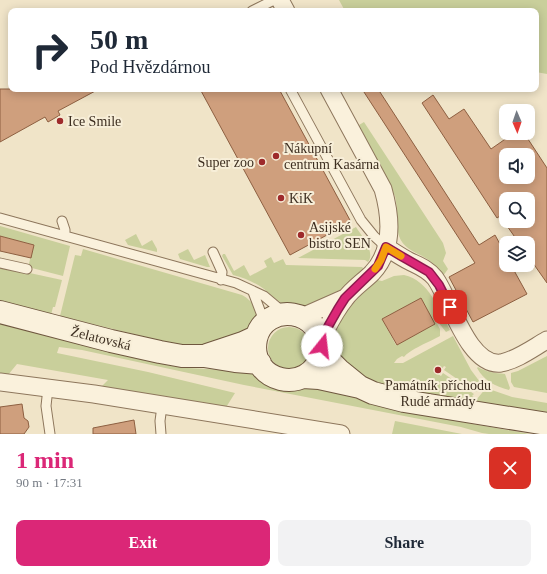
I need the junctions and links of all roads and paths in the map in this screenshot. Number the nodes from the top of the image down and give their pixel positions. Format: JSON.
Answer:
{"nodes":[{"id":1,"x":274,"y":0,"type":"edge"},
{"id":2,"x":258,"y":8,"type":"edge"},
{"id":3,"x":292,"y":92,"type":"edge"},
{"id":4,"x":331,"y":92,"type":"edge"},
{"id":5,"x":4,"y":216,"type":"edge"},
{"id":6,"x":62,"y":221,"type":"dead end"},
{"id":7,"x":65,"y":236,"type":"junction"},
{"id":8,"x":386,"y":247,"type":"junction"},
{"id":9,"x":212,"y":252,"type":"dead end"},
{"id":10,"x":168,"y":256,"type":"dead end"},
{"id":11,"x":0,"y":263,"type":"edge"},
{"id":12,"x":170,"y":265,"type":"junction"},
{"id":13,"x":27,"y":269,"type":"dead end"},
{"id":14,"x":221,"y":280,"type":"junction"},
{"id":15,"x":253,"y":292,"type":"junction"},
{"id":16,"x":345,"y":298,"type":"junction"},
{"id":17,"x":0,"y":312,"type":"edge"},
{"id":18,"x":295,"y":315,"type":"junction"},
{"id":19,"x":260,"y":332,"type":"junction"},
{"id":20,"x":547,"y":340,"type":"edge"},
{"id":21,"x":321,"y":346,"type":"junction"},
{"id":22,"x":204,"y":356,"type":"junction"},
{"id":23,"x":260,"y":363,"type":"junction"},
{"id":24,"x":303,"y":377,"type":"junction"},
{"id":25,"x":0,"y":382,"type":"edge"},
{"id":26,"x":360,"y":387,"type":"junction"},
{"id":27,"x":48,"y":388,"type":"junction"},
{"id":28,"x":162,"y":406,"type":"junction"},
{"id":29,"x":547,"y":424,"type":"edge"},
{"id":30,"x":50,"y":434,"type":"edge"},
{"id":31,"x":161,"y":434,"type":"edge"},
{"id":32,"x":341,"y":434,"type":"edge"}],
"edges":[{"from":1,"to":2,"type":"lane"},
{"from":3,"to":8,"type":"lane"},
{"from":4,"to":8,"type":"street"},
{"from":5,"to":7,"type":"lane"},
{"from":6,"to":7,"type":"lane"},
{"from":7,"to":12,"type":"lane"},
{"from":8,"to":16,"type":"street"},
{"from":8,"to":20,"type":"street"},
{"from":9,"to":14,"type":"lane"},
{"from":10,"to":12,"type":"lane"},
{"from":11,"to":13,"type":"lane"},
{"from":12,"to":14,"type":"lane"},
{"from":14,"to":15,"type":"lane"},
{"from":15,"to":18,"type":"lane"},
{"from":15,"to":19,"type":"lane"},
{"from":16,"to":18,"type":"street"},
{"from":16,"to":21,"type":"street"},
{"from":17,"to":22,"type":"main road","name":"Želatovská"},
{"from":18,"to":19,"type":"main road","name":"Želatovská"},
{"from":18,"to":21,"type":"main road"},
{"from":19,"to":22,"type":"main road","name":"Želatovská"},
{"from":19,"to":23,"type":"main road"},
{"from":21,"to":24,"type":"main road"},
{"from":21,"to":26,"type":"main road"},
{"from":22,"to":23,"type":"main road","name":"Želatovská"},
{"from":23,"to":24,"type":"main road"},
{"from":24,"to":26,"type":"main road"},
{"from":25,"to":27,"type":"street"},
{"from":26,"to":29,"type":"main road"},
{"from":27,"to":28,"type":"street"},
{"from":27,"to":30,"type":"lane"},
{"from":28,"to":31,"type":"lane"},
{"from":28,"to":32,"type":"street"}]}
